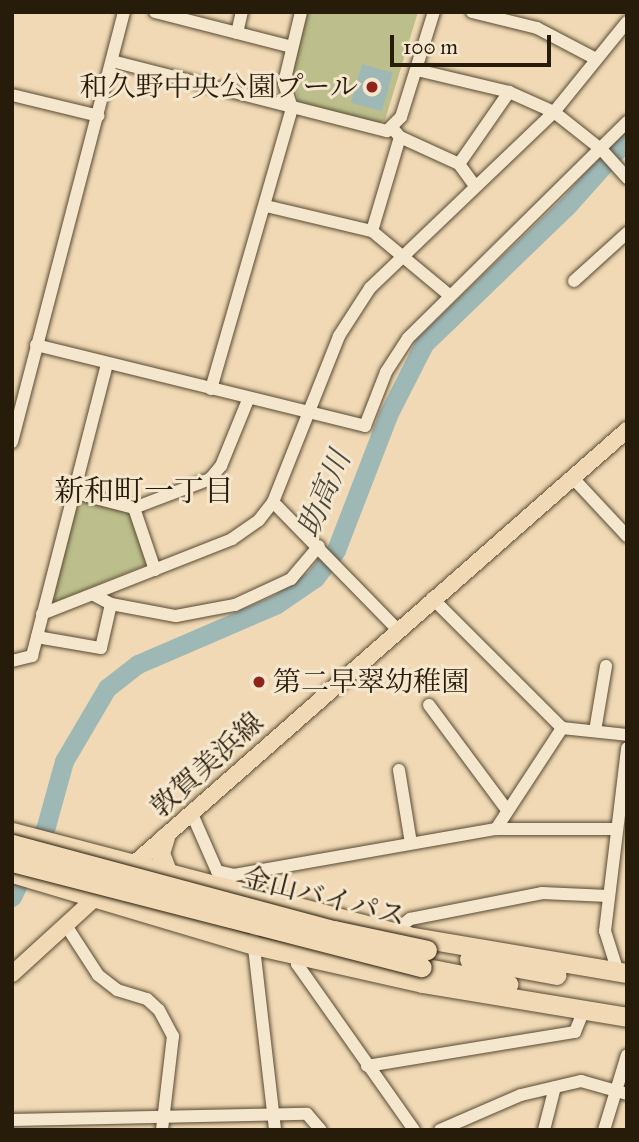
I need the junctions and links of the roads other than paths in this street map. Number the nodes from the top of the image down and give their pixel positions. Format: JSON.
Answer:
{"nodes":[{"id":1,"x":124,"y":12,"type":"edge"},
{"id":2,"x":155,"y":12,"type":"edge"},
{"id":3,"x":242,"y":12,"type":"edge"},
{"id":4,"x":301,"y":12,"type":"edge"},
{"id":5,"x":433,"y":12,"type":"edge"},
{"id":6,"x":472,"y":12,"type":"edge"},
{"id":7,"x":182,"y":16,"type":"edge"},
{"id":8,"x":627,"y":22,"type":"edge"},
{"id":9,"x":237,"y":33,"type":"junction"},
{"id":10,"x":292,"y":47,"type":"junction"},
{"id":11,"x":596,"y":58,"type":"junction"},
{"id":12,"x":113,"y":61,"type":"junction"},
{"id":13,"x":417,"y":70,"type":"junction"},
{"id":14,"x":509,"y":92,"type":"junction"},
{"id":15,"x":12,"y":96,"type":"edge"},
{"id":16,"x":292,"y":108,"type":"junction"},
{"id":17,"x":554,"y":112,"type":"junction"},
{"id":18,"x":99,"y":116,"type":"junction"},
{"id":19,"x":627,"y":122,"type":"edge"},
{"id":20,"x":396,"y":133,"type":"junction"},
{"id":21,"x":602,"y":150,"type":"junction"},
{"id":22,"x":460,"y":164,"type":"junction"},
{"id":23,"x":623,"y":172,"type":"edge"},
{"id":24,"x":475,"y":186,"type":"junction"},
{"id":25,"x":266,"y":206,"type":"junction"},
{"id":26,"x":372,"y":231,"type":"junction"},
{"id":27,"x":627,"y":233,"type":"edge"},
{"id":28,"x":403,"y":255,"type":"junction"},
{"id":29,"x":574,"y":281,"type":"dead end"},
{"id":30,"x":449,"y":295,"type":"junction"},
{"id":31,"x":36,"y":345,"type":"junction"},
{"id":32,"x":107,"y":364,"type":"junction"},
{"id":33,"x":19,"y":382,"type":"edge"},
{"id":34,"x":211,"y":389,"type":"junction"},
{"id":35,"x":248,"y":400,"type":"junction"},
{"id":36,"x":307,"y":415,"type":"junction"},
{"id":37,"x":627,"y":430,"type":"edge"},
{"id":38,"x":12,"y":442,"type":"edge"},
{"id":39,"x":572,"y":477,"type":"junction"},
{"id":40,"x":72,"y":492,"type":"junction"},
{"id":41,"x":273,"y":502,"type":"junction"},
{"id":42,"x":134,"y":508,"type":"junction"},
{"id":43,"x":627,"y":536,"type":"edge"},
{"id":44,"x":319,"y":547,"type":"junction"},
{"id":45,"x":155,"y":570,"type":"junction"},
{"id":46,"x":94,"y":595,"type":"junction"},
{"id":47,"x":432,"y":598,"type":"junction"},
{"id":48,"x":111,"y":604,"type":"junction"},
{"id":49,"x":42,"y":614,"type":"junction"},
{"id":50,"x":397,"y":629,"type":"junction"},
{"id":51,"x":37,"y":637,"type":"junction"},
{"id":52,"x":12,"y":661,"type":"edge"},
{"id":53,"x":606,"y":666,"type":"dead end"},
{"id":54,"x":429,"y":705,"type":"dead end"},
{"id":55,"x":562,"y":728,"type":"junction"},
{"id":56,"x":595,"y":731,"type":"junction"},
{"id":57,"x":627,"y":735,"type":"edge"},
{"id":58,"x":627,"y":748,"type":"edge"},
{"id":59,"x":399,"y":770,"type":"dead end"},
{"id":60,"x":508,"y":810,"type":"junction"},
{"id":61,"x":192,"y":814,"type":"junction"},
{"id":62,"x":617,"y":828,"type":"junction"},
{"id":63,"x":496,"y":829,"type":"junction"},
{"id":64,"x":12,"y":832,"type":"edge"},
{"id":65,"x":165,"y":837,"type":"junction"},
{"id":66,"x":411,"y":843,"type":"junction"},
{"id":67,"x":12,"y":844,"type":"edge"},
{"id":68,"x":620,"y":848,"type":"edge"},
{"id":69,"x":12,"y":862,"type":"edge"},
{"id":70,"x":133,"y":864,"type":"junction"},
{"id":71,"x":12,"y":873,"type":"edge"},
{"id":72,"x":246,"y":873,"type":"junction"},
{"id":73,"x":168,"y":874,"type":"junction"},
{"id":74,"x":608,"y":895,"type":"junction"},
{"id":75,"x":98,"y":896,"type":"junction"},
{"id":76,"x":249,"y":897,"type":"junction"},
{"id":77,"x":67,"y":927,"type":"junction"},
{"id":78,"x":394,"y":932,"type":"junction"},
{"id":79,"x":254,"y":945,"type":"junction"},
{"id":80,"x":299,"y":955,"type":"junction"},
{"id":81,"x":425,"y":959,"type":"junction"},
{"id":82,"x":12,"y":974,"type":"edge"},
{"id":83,"x":624,"y":977,"type":"edge"},
{"id":84,"x":627,"y":1004,"type":"edge"},
{"id":85,"x":584,"y":1010,"type":"junction"},
{"id":86,"x":627,"y":1017,"type":"edge"},
{"id":87,"x":627,"y":1055,"type":"edge"},
{"id":88,"x":368,"y":1066,"type":"junction"},
{"id":89,"x":555,"y":1087,"type":"junction"},
{"id":90,"x":622,"y":1093,"type":"edge"},
{"id":91,"x":273,"y":1114,"type":"junction"},
{"id":92,"x":12,"y":1120,"type":"edge"},
{"id":93,"x":161,"y":1124,"type":"edge"},
{"id":94,"x":209,"y":1124,"type":"edge"},
{"id":95,"x":461,"y":1126,"type":"edge"},
{"id":96,"x":275,"y":1130,"type":"edge"},
{"id":97,"x":321,"y":1130,"type":"edge"},
{"id":98,"x":414,"y":1130,"type":"edge"},
{"id":99,"x":440,"y":1130,"type":"edge"},
{"id":100,"x":544,"y":1130,"type":"edge"},
{"id":101,"x":604,"y":1130,"type":"edge"}],
"edges":[{"from":1,"to":12,"type":"street"},
{"from":2,"to":7,"type":"street"},
{"from":3,"to":9,"type":"street"},
{"from":4,"to":10,"type":"street"},
{"from":5,"to":13,"type":"street"},
{"from":6,"to":11,"type":"street"},
{"from":7,"to":9,"type":"street"},
{"from":8,"to":11,"type":"street"},
{"from":9,"to":10,"type":"street"},
{"from":10,"to":16,"type":"street"},
{"from":11,"to":17,"type":"street"},
{"from":12,"to":16,"type":"street"},
{"from":12,"to":18,"type":"street"},
{"from":13,"to":14,"type":"street"},
{"from":13,"to":20,"type":"street"},
{"from":14,"to":17,"type":"street"},
{"from":14,"to":22,"type":"street"},
{"from":15,"to":18,"type":"street"},
{"from":16,"to":20,"type":"street"},
{"from":16,"to":25,"type":"street"},
{"from":17,"to":21,"type":"street"},
{"from":17,"to":24,"type":"street"},
{"from":18,"to":31,"type":"street"},
{"from":19,"to":21,"type":"street"},
{"from":20,"to":22,"type":"street"},
{"from":20,"to":26,"type":"street"},
{"from":21,"to":23,"type":"street"},
{"from":21,"to":30,"type":"street"},
{"from":22,"to":24,"type":"street"},
{"from":24,"to":28,"type":"street"},
{"from":25,"to":26,"type":"street"},
{"from":25,"to":34,"type":"street"},
{"from":26,"to":28,"type":"street"},
{"from":27,"to":29,"type":"street"},
{"from":28,"to":30,"type":"street"},
{"from":28,"to":36,"type":"street"},
{"from":30,"to":36,"type":"street"},
{"from":31,"to":32,"type":"street"},
{"from":31,"to":33,"type":"street"},
{"from":32,"to":34,"type":"street"},
{"from":32,"to":40,"type":"street"},
{"from":33,"to":38,"type":"street"},
{"from":34,"to":35,"type":"street"},
{"from":35,"to":36,"type":"street"},
{"from":35,"to":42,"type":"street"},
{"from":36,"to":41,"type":"street"},
{"from":37,"to":39,"type":"main road","name":"敦賀美浜線"},
{"from":39,"to":43,"type":"street"},
{"from":39,"to":47,"type":"main road","name":"敦賀美浜線"},
{"from":40,"to":42,"type":"street"},
{"from":40,"to":49,"type":"street"},
{"from":41,"to":44,"type":"street"},
{"from":41,"to":45,"type":"street"},
{"from":42,"to":45,"type":"street"},
{"from":44,"to":48,"type":"street"},
{"from":44,"to":50,"type":"street"},
{"from":45,"to":46,"type":"street"},
{"from":46,"to":48,"type":"street"},
{"from":46,"to":49,"type":"street"},
{"from":47,"to":50,"type":"main road","name":"敦賀美浜線"},
{"from":47,"to":55,"type":"street"},
{"from":48,"to":51,"type":"street"},
{"from":49,"to":51,"type":"street"},
{"from":50,"to":61,"type":"main road","name":"敦賀美浜線"},
{"from":51,"to":52,"type":"street"},
{"from":53,"to":56,"type":"street"},
{"from":54,"to":60,"type":"street"},
{"from":55,"to":56,"type":"street"},
{"from":55,"to":60,"type":"street"},
{"from":56,"to":57,"type":"street"},
{"from":58,"to":62,"type":"street"},
{"from":59,"to":66,"type":"street"},
{"from":60,"to":63,"type":"street"},
{"from":61,"to":65,"type":"main road","name":"敦賀美浜線"},
{"from":61,"to":72,"type":"street"},
{"from":62,"to":63,"type":"street"},
{"from":62,"to":68,"type":"street"},
{"from":63,"to":66,"type":"street"},
{"from":64,"to":70,"type":"highway"},
{"from":65,"to":70,"type":"main road","name":"敦賀美浜線"},
{"from":65,"to":73,"type":"highway"},
{"from":66,"to":72,"type":"street"},
{"from":67,"to":81,"type":"highway","name":"金山バイパス","bridge":true},
{"from":68,"to":74,"type":"street"},
{"from":69,"to":81,"type":"highway","name":"金山バイパス","bridge":true},
{"from":70,"to":73,"type":"highway"},
{"from":70,"to":75,"type":"main road","name":"敦賀美浜線"},
{"from":71,"to":75,"type":"highway"},
{"from":72,"to":76,"type":"street"},
{"from":73,"to":76,"type":"highway"},
{"from":74,"to":78,"type":"street"},
{"from":74,"to":83,"type":"street"},
{"from":75,"to":77,"type":"main road","name":"敦賀美浜線"},
{"from":75,"to":79,"type":"highway"},
{"from":76,"to":78,"type":"highway"},
{"from":76,"to":79,"type":"street"},
{"from":77,"to":82,"type":"main road","name":"敦賀美浜線"},
{"from":77,"to":93,"type":"street"},
{"from":78,"to":83,"type":"highway"},
{"from":79,"to":80,"type":"highway"},
{"from":79,"to":91,"type":"street"},
{"from":80,"to":85,"type":"highway"},
{"from":80,"to":88,"type":"street"},
{"from":81,"to":83,"type":"highway","name":"金山バイパス"},
{"from":81,"to":84,"type":"highway","name":"金山バイパス"},
{"from":85,"to":86,"type":"highway"},
{"from":85,"to":88,"type":"street"},
{"from":87,"to":90,"type":"street"},
{"from":88,"to":98,"type":"street"},
{"from":89,"to":90,"type":"street"},
{"from":89,"to":95,"type":"street"},
{"from":89,"to":100,"type":"street"},
{"from":90,"to":101,"type":"street"},
{"from":91,"to":94,"type":"street"},
{"from":91,"to":96,"type":"street"},
{"from":91,"to":97,"type":"street"},
{"from":92,"to":93,"type":"street"},
{"from":93,"to":94,"type":"street"},
{"from":95,"to":99,"type":"street"}]}
